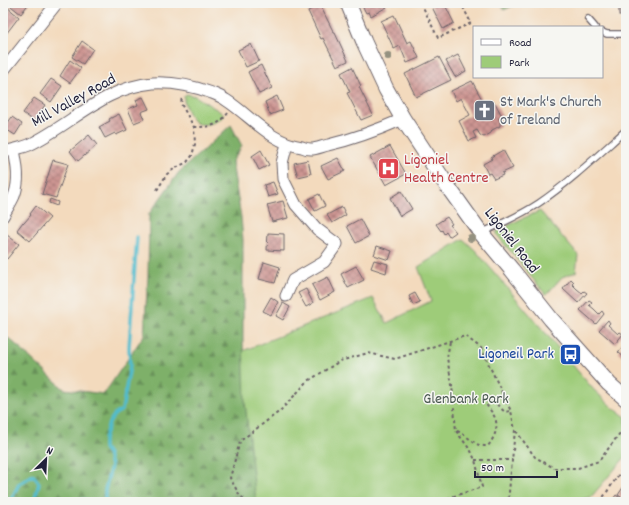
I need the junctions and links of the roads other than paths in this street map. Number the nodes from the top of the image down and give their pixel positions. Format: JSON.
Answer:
{"nodes":[{"id":1,"x":56,"y":3,"type":"edge"},
{"id":2,"x":348,"y":3,"type":"edge"},
{"id":3,"x":588,"y":19,"type":"dead end"},
{"id":4,"x":594,"y":26,"type":"edge"},
{"id":5,"x":603,"y":32,"type":"edge"},
{"id":6,"x":626,"y":34,"type":"edge"},
{"id":7,"x":3,"y":71,"type":"edge"},
{"id":8,"x":403,"y":119,"type":"junction"},
{"id":9,"x":626,"y":130,"type":"edge"},
{"id":10,"x":287,"y":144,"type":"junction"},
{"id":11,"x":9,"y":151,"type":"edge"},
{"id":12,"x":3,"y":216,"type":"edge"},
{"id":13,"x":481,"y":233,"type":"junction"},
{"id":14,"x":286,"y":296,"type":"dead end"},
{"id":15,"x":626,"y":399,"type":"edge"}],
"edges":[{"from":1,"to":7,"type":"street"},
{"from":2,"to":8,"type":"street","name":"Ligoniel Road"},
{"from":3,"to":4,"type":"lane"},
{"from":5,"to":6,"type":"lane"},
{"from":8,"to":10,"type":"street","name":"Mill Valley Road"},
{"from":8,"to":13,"type":"street","name":"Ligoniel Road"},
{"from":9,"to":13,"type":"lane"},
{"from":10,"to":11,"type":"street","name":"Mill Valley Road"},
{"from":10,"to":14,"type":"street"},
{"from":11,"to":12,"type":"street"},
{"from":13,"to":15,"type":"street","name":"Ligoniel Road"}]}
